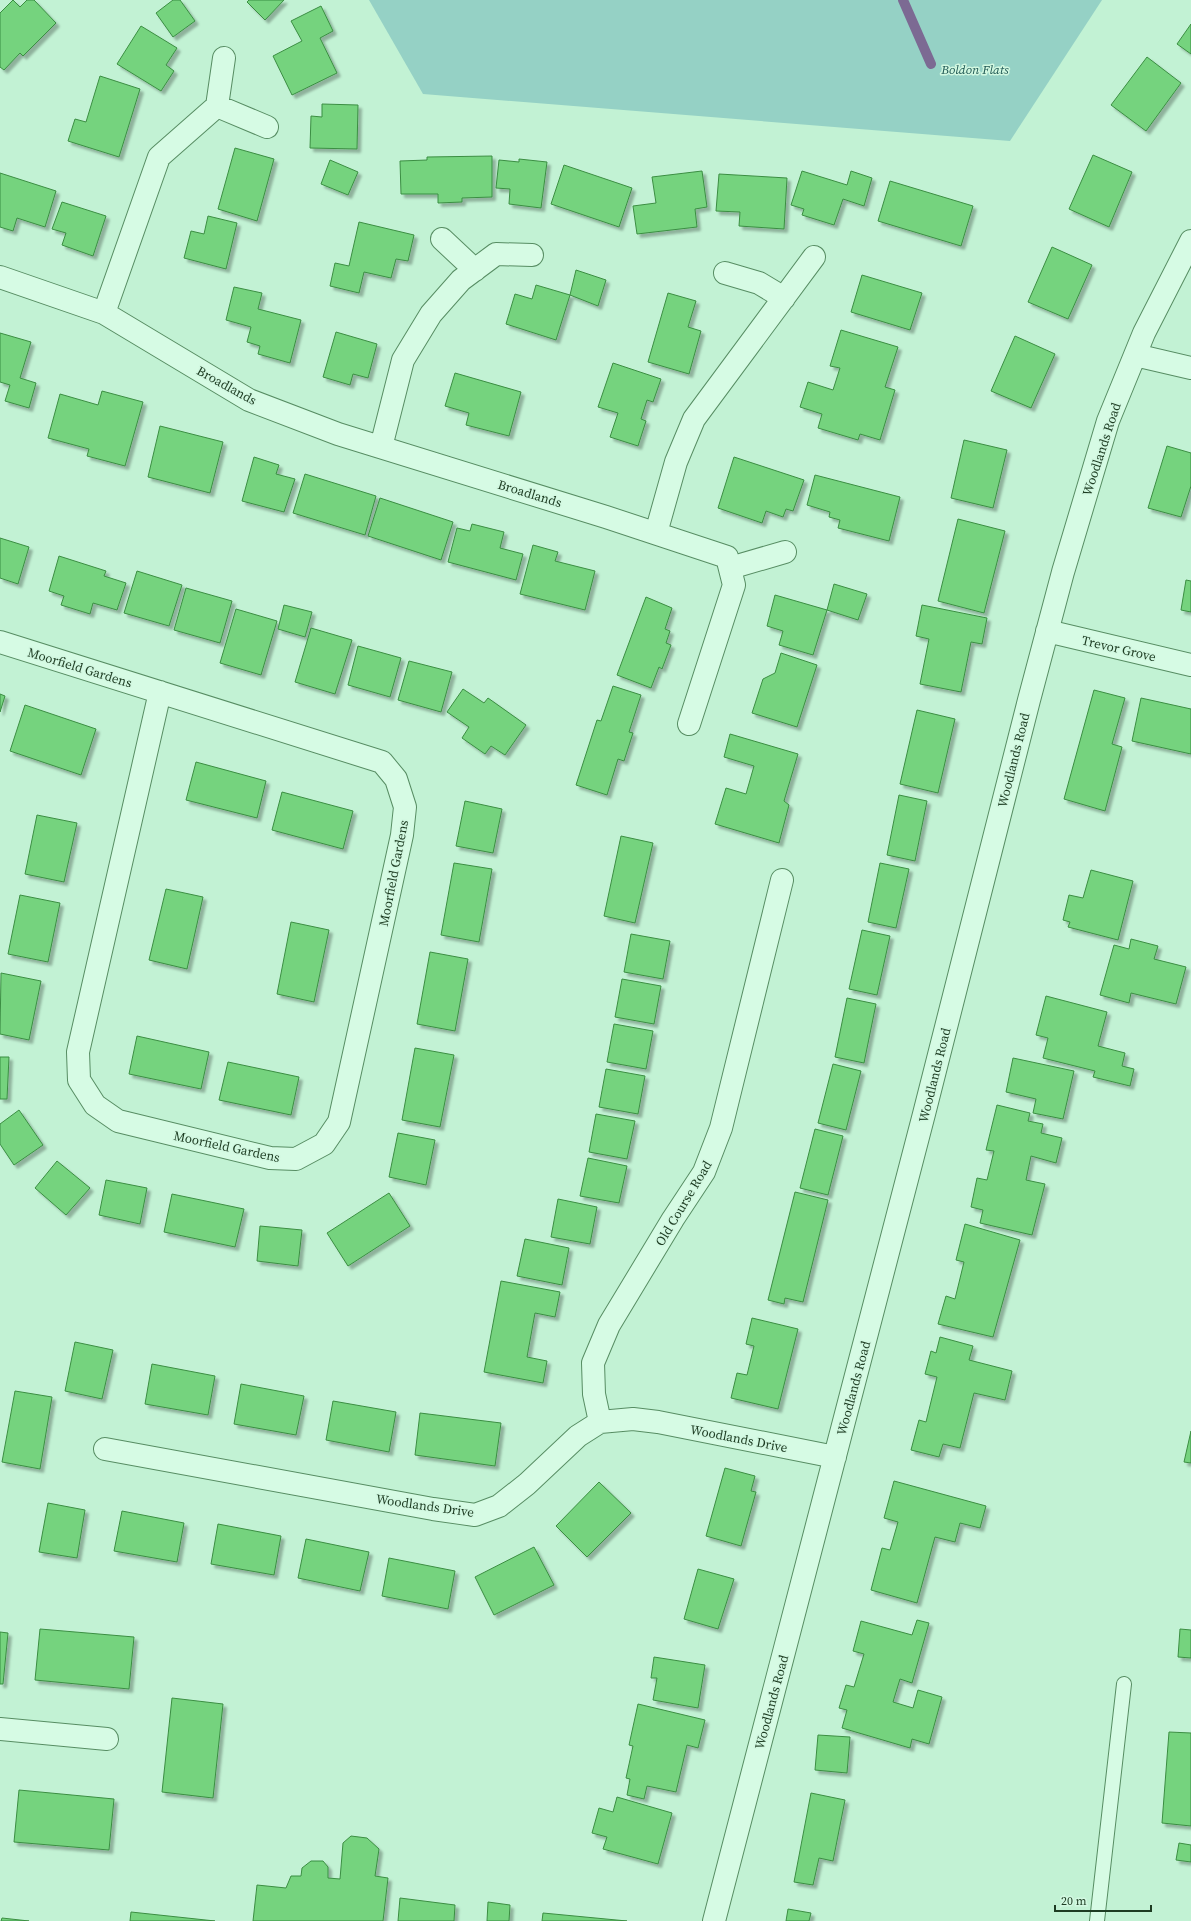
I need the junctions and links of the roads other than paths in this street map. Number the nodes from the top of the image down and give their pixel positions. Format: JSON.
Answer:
{"nodes":[{"id":1,"x":224,"y":58,"type":"dead end"},
{"id":2,"x":217,"y":106,"type":"junction"},
{"id":3,"x":267,"y":127,"type":"dead end"},
{"id":4,"x":442,"y":239,"type":"dead end"},
{"id":5,"x":1191,"y":242,"type":"edge"},
{"id":6,"x":532,"y":255,"type":"dead end"},
{"id":7,"x":814,"y":257,"type":"dead end"},
{"id":8,"x":475,"y":270,"type":"junction"},
{"id":9,"x":725,"y":273,"type":"dead end"},
{"id":10,"x":0,"y":276,"type":"edge"},
{"id":11,"x":784,"y":298,"type":"junction"},
{"id":12,"x":104,"y":313,"type":"junction"},
{"id":13,"x":1135,"y":355,"type":"junction"},
{"id":14,"x":1191,"y":368,"type":"edge"},
{"id":15,"x":381,"y":447,"type":"junction"},
{"id":16,"x":656,"y":533,"type":"junction"},
{"id":17,"x":785,"y":552,"type":"dead end"},
{"id":18,"x":730,"y":568,"type":"junction"},
{"id":19,"x":1047,"y":631,"type":"junction"},
{"id":20,"x":0,"y":642,"type":"edge"},
{"id":21,"x":1191,"y":665,"type":"edge"},
{"id":22,"x":160,"y":692,"type":"junction"},
{"id":23,"x":689,"y":724,"type":"dead end"},
{"id":24,"x":782,"y":880,"type":"dead end"},
{"id":25,"x":600,"y":1422,"type":"junction"},
{"id":26,"x":105,"y":1449,"type":"dead end"},
{"id":27,"x":835,"y":1456,"type":"junction"},
{"id":28,"x":1124,"y":1684,"type":"dead end"},
{"id":29,"x":0,"y":1730,"type":"edge"},
{"id":30,"x":107,"y":1739,"type":"dead end"},
{"id":31,"x":714,"y":1921,"type":"edge"},
{"id":32,"x":1097,"y":1921,"type":"edge"}],
"edges":[{"from":1,"to":2,"type":"street"},
{"from":2,"to":3,"type":"street"},
{"from":2,"to":12,"type":"street"},
{"from":4,"to":8,"type":"street"},
{"from":5,"to":13,"type":"street","name":"Woodlands Road"},
{"from":6,"to":8,"type":"street"},
{"from":7,"to":11,"type":"street"},
{"from":8,"to":15,"type":"street"},
{"from":9,"to":11,"type":"street"},
{"from":10,"to":12,"type":"street","name":"Broadlands"},
{"from":11,"to":16,"type":"street"},
{"from":12,"to":15,"type":"street","name":"Broadlands"},
{"from":13,"to":14,"type":"street"},
{"from":13,"to":19,"type":"street","name":"Woodlands Road"},
{"from":15,"to":16,"type":"street","name":"Broadlands"},
{"from":16,"to":18,"type":"street","name":"Broadlands"},
{"from":17,"to":18,"type":"street"},
{"from":18,"to":23,"type":"street","name":"Broadlands"},
{"from":19,"to":21,"type":"street","name":"Trevor Grove"},
{"from":19,"to":27,"type":"street","name":"Woodlands Road"},
{"from":20,"to":22,"type":"street","name":"Moorfield Gardens"},
{"from":22,"to":22,"type":"street","name":"Moorfield Gardens"},
{"from":24,"to":25,"type":"street","name":"Old Course Road"},
{"from":25,"to":26,"type":"street","name":"Woodlands Drive"},
{"from":25,"to":27,"type":"street","name":"Woodlands Drive"},
{"from":27,"to":31,"type":"street","name":"Woodlands Road"},
{"from":28,"to":32,"type":"lane"},
{"from":29,"to":30,"type":"street"}]}
